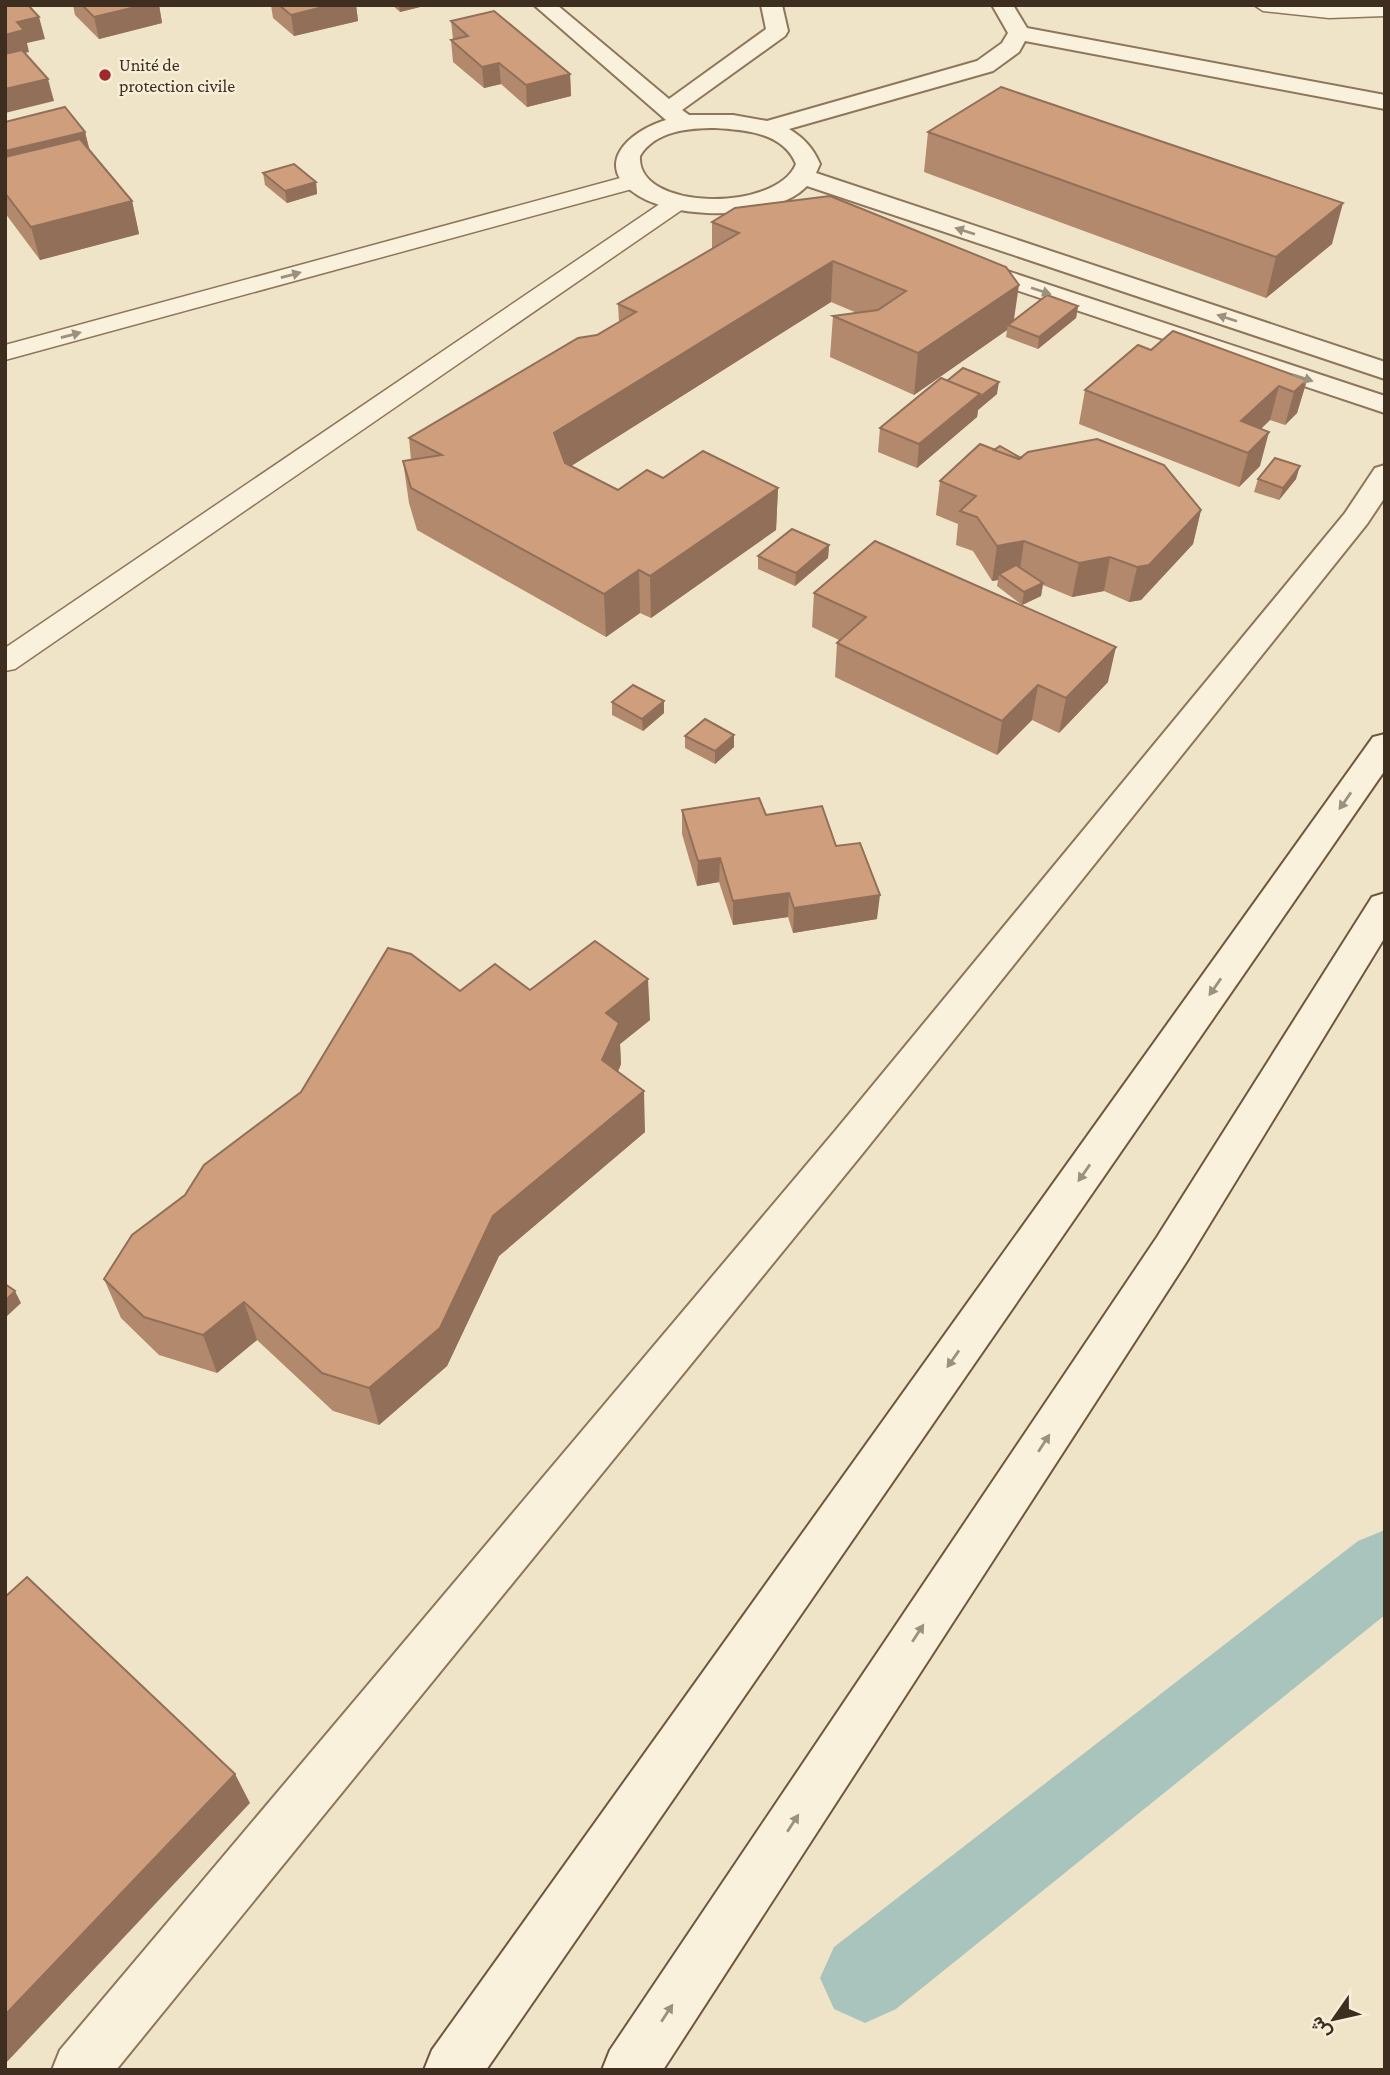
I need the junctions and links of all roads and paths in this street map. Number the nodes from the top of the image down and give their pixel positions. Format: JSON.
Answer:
{"nodes":[{"id":1,"x":544,"y":5,"type":"edge"},
{"id":2,"x":771,"y":5,"type":"edge"},
{"id":3,"x":1002,"y":5,"type":"edge"},
{"id":4,"x":1263,"y":5,"type":"edge"},
{"id":5,"x":1385,"y":10,"type":"edge"},
{"id":6,"x":1020,"y":33,"type":"junction"},
{"id":7,"x":1385,"y":102,"type":"edge"},
{"id":8,"x":677,"y":116,"type":"junction"},
{"id":9,"x":768,"y":128,"type":"junction"},
{"id":10,"x":631,"y":174,"type":"junction"},
{"id":11,"x":803,"y":177,"type":"junction"},
{"id":12,"x":767,"y":200,"type":"junction"},
{"id":13,"x":678,"y":202,"type":"junction"},
{"id":14,"x":806,"y":213,"type":"edge"},
{"id":15,"x":951,"y":261,"type":"edge"},
{"id":16,"x":32,"y":323,"type":"dead end"},
{"id":17,"x":5,"y":353,"type":"edge"},
{"id":18,"x":1385,"y":371,"type":"edge"},
{"id":19,"x":1385,"y":405,"type":"edge"},
{"id":20,"x":1385,"y":474,"type":"edge"},
{"id":21,"x":5,"y":662,"type":"edge"},
{"id":22,"x":1385,"y":745,"type":"edge"},
{"id":23,"x":1385,"y":906,"type":"edge"},
{"id":24,"x":80,"y":2070,"type":"edge"},
{"id":25,"x":452,"y":2070,"type":"edge"},
{"id":26,"x":630,"y":2070,"type":"edge"}],
"edges":[{"from":1,"to":8,"type":"street"},
{"from":2,"to":8,"type":"street"},
{"from":3,"to":6,"type":"street"},
{"from":4,"to":5,"type":"lane"},
{"from":6,"to":7,"type":"street"},
{"from":6,"to":9,"type":"street"},
{"from":8,"to":9,"type":"street"},
{"from":8,"to":10,"type":"street"},
{"from":9,"to":11,"type":"street"},
{"from":10,"to":13,"type":"street"},
{"from":10,"to":16,"type":"lane"},
{"from":17,"to":10,"type":"lane","one_way":true},
{"from":11,"to":12,"type":"street"},
{"from":18,"to":11,"type":"street","one_way":true},
{"from":12,"to":13,"type":"street"},
{"from":12,"to":14,"type":"street"},
{"from":13,"to":21,"type":"lane"},
{"from":15,"to":19,"type":"street","one_way":true},
{"from":20,"to":24,"type":"street"},
{"from":22,"to":25,"type":"street","one_way":true},
{"from":26,"to":23,"type":"street","one_way":true}]}
